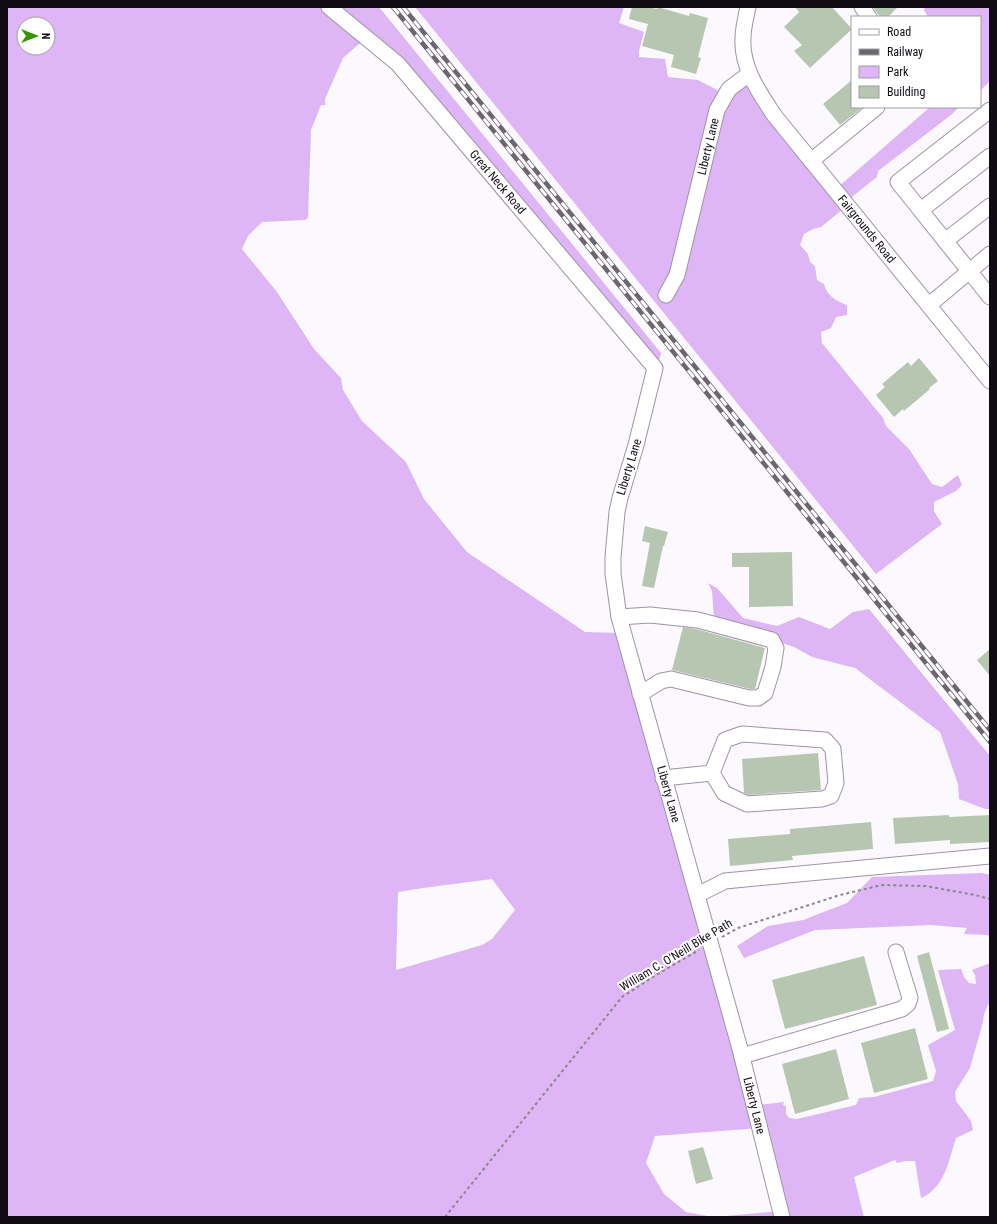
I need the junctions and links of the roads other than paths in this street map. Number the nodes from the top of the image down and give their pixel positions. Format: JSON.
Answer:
{"nodes":[{"id":1,"x":328,"y":7,"type":"edge"},
{"id":2,"x":746,"y":7,"type":"edge"},
{"id":3,"x":862,"y":7,"type":"edge"},
{"id":4,"x":868,"y":16,"type":"edge"},
{"id":5,"x":749,"y":74,"type":"junction"},
{"id":6,"x":876,"y":108,"type":"edge"},
{"id":7,"x":990,"y":110,"type":"edge"},
{"id":8,"x":990,"y":156,"type":"edge"},
{"id":9,"x":811,"y":161,"type":"junction"},
{"id":10,"x":990,"y":206,"type":"edge"},
{"id":11,"x":921,"y":210,"type":"junction"},
{"id":12,"x":945,"y":241,"type":"junction"},
{"id":13,"x":990,"y":254,"type":"edge"},
{"id":14,"x":969,"y":271,"type":"junction"},
{"id":15,"x":666,"y":295,"type":"dead end"},
{"id":16,"x":990,"y":297,"type":"edge"},
{"id":17,"x":929,"y":305,"type":"junction"},
{"id":18,"x":656,"y":368,"type":"joint"},
{"id":19,"x":990,"y":381,"type":"edge"},
{"id":20,"x":619,"y":617,"type":"junction"},
{"id":21,"x":640,"y":694,"type":"junction"},
{"id":22,"x":712,"y":773,"type":"junction"},
{"id":23,"x":663,"y":778,"type":"junction"},
{"id":24,"x":990,"y":856,"type":"edge"},
{"id":25,"x":697,"y":895,"type":"junction"},
{"id":26,"x":896,"y":952,"type":"dead end"},
{"id":27,"x":742,"y":1056,"type":"junction"},
{"id":28,"x":782,"y":1217,"type":"edge"}],
"edges":[{"from":1,"to":18,"type":"street","name":"Great Neck Road"},
{"from":2,"to":5,"type":"street"},
{"from":3,"to":4,"type":"street"},
{"from":5,"to":9,"type":"street","name":"Fairgrounds Road"},
{"from":5,"to":15,"type":"street","name":"Liberty Lane"},
{"from":6,"to":9,"type":"street"},
{"from":7,"to":11,"type":"street"},
{"from":8,"to":11,"type":"street"},
{"from":9,"to":17,"type":"street","name":"Fairgrounds Road"},
{"from":10,"to":12,"type":"street"},
{"from":11,"to":12,"type":"street"},
{"from":12,"to":14,"type":"street"},
{"from":13,"to":14,"type":"street"},
{"from":14,"to":16,"type":"street"},
{"from":14,"to":17,"type":"street"},
{"from":17,"to":19,"type":"street","name":"Fairgrounds Road"},
{"from":18,"to":20,"type":"street","name":"Liberty Lane"},
{"from":20,"to":21,"type":"street","name":"Liberty Lane"},
{"from":20,"to":21,"type":"street"},
{"from":21,"to":23,"type":"street","name":"Liberty Lane"},
{"from":22,"to":22,"type":"street"},
{"from":22,"to":23,"type":"street"},
{"from":23,"to":25,"type":"street","name":"Liberty Lane"},
{"from":24,"to":25,"type":"street"},
{"from":25,"to":27,"type":"street","name":"Liberty Lane"},
{"from":26,"to":27,"type":"street"},
{"from":27,"to":28,"type":"street","name":"Liberty Lane"}]}
